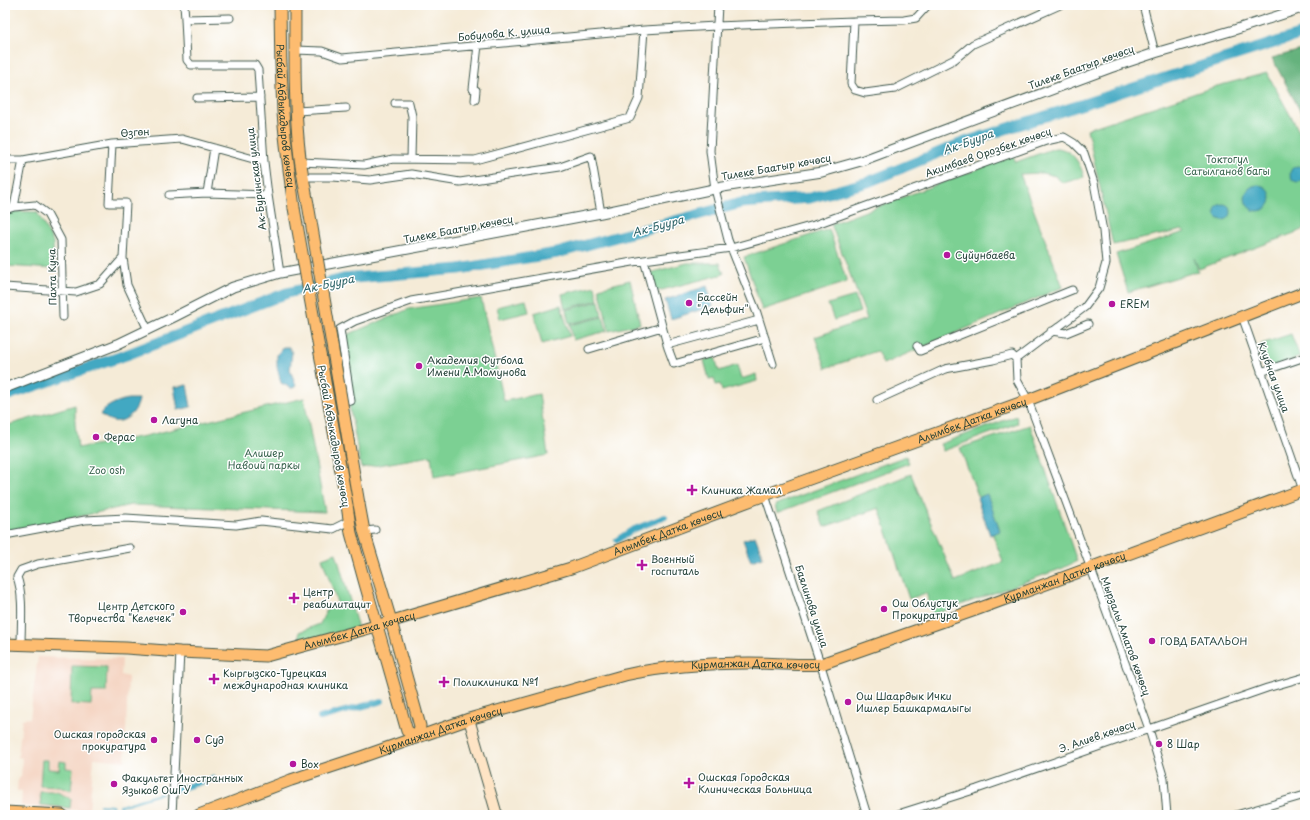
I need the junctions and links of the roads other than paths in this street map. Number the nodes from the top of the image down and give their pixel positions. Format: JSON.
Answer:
{"nodes":[{"id":1,"x":184,"y":5,"type":"edge"},
{"id":2,"x":280,"y":5,"type":"edge"},
{"id":3,"x":295,"y":5,"type":"edge"},
{"id":4,"x":718,"y":5,"type":"edge"},
{"id":5,"x":928,"y":5,"type":"edge"},
{"id":6,"x":1060,"y":5,"type":"edge"},
{"id":7,"x":1143,"y":5,"type":"edge"},
{"id":8,"x":1305,"y":7,"type":"edge"},
{"id":9,"x":230,"y":18,"type":"dead end"},
{"id":10,"x":185,"y":19,"type":"junction"},
{"id":11,"x":854,"y":21,"type":"junction"},
{"id":12,"x":716,"y":26,"type":"junction"},
{"id":13,"x":644,"y":30,"type":"junction"},
{"id":14,"x":478,"y":45,"type":"junction"},
{"id":15,"x":295,"y":50,"type":"junction"},
{"id":16,"x":1155,"y":53,"type":"junction"},
{"id":17,"x":260,"y":97,"type":"junction"},
{"id":18,"x":197,"y":98,"type":"dead end"},
{"id":19,"x":476,"y":100,"type":"dead end"},
{"id":20,"x":395,"y":103,"type":"dead end"},
{"id":21,"x":346,"y":108,"type":"dead end"},
{"id":22,"x":297,"y":112,"type":"junction"},
{"id":23,"x":112,"y":144,"type":"junction"},
{"id":24,"x":214,"y":148,"type":"junction"},
{"id":25,"x":411,"y":159,"type":"junction"},
{"id":26,"x":5,"y":160,"type":"edge"},
{"id":27,"x":23,"y":160,"type":"junction"},
{"id":28,"x":264,"y":162,"type":"junction"},
{"id":29,"x":301,"y":162,"type":"junction"},
{"id":30,"x":303,"y":177,"type":"junction"},
{"id":31,"x":715,"y":189,"type":"junction"},
{"id":32,"x":207,"y":193,"type":"junction"},
{"id":33,"x":169,"y":195,"type":"dead end"},
{"id":34,"x":268,"y":195,"type":"junction"},
{"id":35,"x":14,"y":207,"type":"junction"},
{"id":36,"x":5,"y":210,"type":"edge"},
{"id":37,"x":601,"y":213,"type":"junction"},
{"id":38,"x":731,"y":248,"type":"junction"},
{"id":39,"x":123,"y":258,"type":"junction"},
{"id":40,"x":644,"y":260,"type":"junction"},
{"id":41,"x":280,"y":273,"type":"junction"},
{"id":42,"x":5,"y":287,"type":"edge"},
{"id":43,"x":1072,"y":290,"type":"dead end"},
{"id":44,"x":63,"y":291,"type":"junction"},
{"id":45,"x":1305,"y":292,"type":"edge"},
{"id":46,"x":1242,"y":316,"type":"junction"},
{"id":47,"x":63,"y":317,"type":"dead end"},
{"id":48,"x":759,"y":320,"type":"junction"},
{"id":49,"x":1088,"y":324,"type":"dead end"},
{"id":50,"x":662,"y":327,"type":"junction"},
{"id":51,"x":148,"y":330,"type":"junction"},
{"id":52,"x":1051,"y":332,"type":"junction"},
{"id":53,"x":765,"y":338,"type":"junction"},
{"id":54,"x":667,"y":345,"type":"junction"},
{"id":55,"x":917,"y":346,"type":"dead end"},
{"id":56,"x":589,"y":350,"type":"dead end"},
{"id":57,"x":1305,"y":357,"type":"edge"},
{"id":58,"x":1016,"y":359,"type":"junction"},
{"id":59,"x":773,"y":364,"type":"dead end"},
{"id":60,"x":1261,"y":372,"type":"junction"},
{"id":61,"x":5,"y":388,"type":"edge"},
{"id":62,"x":878,"y":400,"type":"dead end"},
{"id":63,"x":1028,"y":400,"type":"junction"},
{"id":64,"x":351,"y":401,"type":"dead end"},
{"id":65,"x":1304,"y":489,"type":"edge"},
{"id":66,"x":765,"y":495,"type":"junction"},
{"id":67,"x":349,"y":521,"type":"junction"},
{"id":68,"x":5,"y":535,"type":"edge"},
{"id":69,"x":130,"y":548,"type":"dead end"},
{"id":70,"x":1091,"y":568,"type":"junction"},
{"id":71,"x":391,"y":622,"type":"junction"},
{"id":72,"x":376,"y":626,"type":"junction"},
{"id":73,"x":5,"y":644,"type":"edge"},
{"id":74,"x":21,"y":645,"type":"junction"},
{"id":75,"x":180,"y":652,"type":"junction"},
{"id":76,"x":821,"y":664,"type":"junction"},
{"id":77,"x":1305,"y":677,"type":"edge"},
{"id":78,"x":469,"y":720,"type":"junction"},
{"id":79,"x":1149,"y":728,"type":"junction"},
{"id":80,"x":418,"y":737,"type":"junction"},
{"id":81,"x":1305,"y":795,"type":"edge"},
{"id":82,"x":5,"y":812,"type":"edge"},
{"id":83,"x":62,"y":815,"type":"edge"},
{"id":84,"x":172,"y":815,"type":"edge"},
{"id":85,"x":199,"y":815,"type":"edge"},
{"id":86,"x":497,"y":815,"type":"edge"},
{"id":87,"x":867,"y":815,"type":"edge"},
{"id":88,"x":895,"y":815,"type":"edge"},
{"id":89,"x":1168,"y":815,"type":"edge"},
{"id":90,"x":1236,"y":815,"type":"edge"}],
"edges":[{"from":1,"to":10,"type":"street"},
{"from":2,"to":67,"type":"main road","name":"Рысбай Абдыкадыров көчөсү","bridge":true},
{"from":3,"to":15,"type":"main road","name":"Рысбай Абдыкадыров көчөсү"},
{"from":4,"to":12,"type":"street"},
{"from":5,"to":11,"type":"street","name":"Бобулова К. улица"},
{"from":6,"to":11,"type":"street"},
{"from":7,"to":16,"type":"street"},
{"from":8,"to":16,"type":"street","name":"Тилеке Баатыр көчөсү"},
{"from":9,"to":10,"type":"street"},
{"from":10,"to":17,"type":"street","name":"Ак-Буринская улица"},
{"from":11,"to":12,"type":"street","name":"Бобулова К. улица"},
{"from":12,"to":13,"type":"street","name":"Бобулова К. улица"},
{"from":12,"to":31,"type":"street"},
{"from":13,"to":14,"type":"street","name":"Бобулова К. улица"},
{"from":13,"to":25,"type":"street"},
{"from":14,"to":15,"type":"street","name":"Бобулова К. улица"},
{"from":14,"to":19,"type":"street"},
{"from":15,"to":22,"type":"main road","name":"Рысбай Абдыкадыров көчөсү"},
{"from":16,"to":31,"type":"street","name":"Тилеке Баатыр көчөсү"},
{"from":17,"to":18,"type":"street"},
{"from":17,"to":28,"type":"street","name":"Ак-Буринская улица"},
{"from":20,"to":25,"type":"street"},
{"from":21,"to":22,"type":"street"},
{"from":22,"to":29,"type":"main road","name":"Рысбай Абдыкадыров көчөсү"},
{"from":23,"to":24,"type":"street","name":"Өзгөн"},
{"from":23,"to":27,"type":"street","name":"Өзгөн"},
{"from":23,"to":39,"type":"street"},
{"from":24,"to":28,"type":"street","name":"Өзгөн"},
{"from":24,"to":32,"type":"street"},
{"from":25,"to":29,"type":"street"},
{"from":26,"to":27,"type":"street","name":"Өзгөн"},
{"from":27,"to":35,"type":"street"},
{"from":28,"to":34,"type":"street","name":"Ак-Буринская улица"},
{"from":29,"to":30,"type":"main road","name":"Рысбай Абдыкадыров көчөсү"},
{"from":30,"to":37,"type":"street"},
{"from":30,"to":71,"type":"main road","name":"Рысбай Абдыкадыров көчөсү","bridge":true},
{"from":31,"to":37,"type":"street","name":"Тилеке Баатыр көчөсү"},
{"from":31,"to":38,"type":"street"},
{"from":32,"to":33,"type":"street"},
{"from":32,"to":34,"type":"street"},
{"from":34,"to":41,"type":"street","name":"Ак-Буринская улица"},
{"from":35,"to":36,"type":"street","name":"Пахта Кучa"},
{"from":35,"to":44,"type":"street","name":"Пахта Кучa"},
{"from":37,"to":41,"type":"street","name":"Тилеке Баатыр көчөсү"},
{"from":38,"to":40,"type":"street"},
{"from":38,"to":48,"type":"street"},
{"from":38,"to":52,"type":"street","name":"Акимбаев Орозбек көчөсү"},
{"from":39,"to":44,"type":"street"},
{"from":39,"to":51,"type":"street"},
{"from":40,"to":50,"type":"street"},
{"from":40,"to":64,"type":"street"},
{"from":41,"to":51,"type":"street"},
{"from":42,"to":44,"type":"street"},
{"from":43,"to":55,"type":"street"},
{"from":44,"to":47,"type":"street","name":"Пахта Кучa"},
{"from":45,"to":46,"type":"main road","name":"Алымбек Датка көчөсү"},
{"from":46,"to":60,"type":"street","name":"Клубная улица"},
{"from":46,"to":63,"type":"main road","name":"Алымбек Датка көчөсү"},
{"from":48,"to":53,"type":"street"},
{"from":48,"to":54,"type":"street"},
{"from":49,"to":52,"type":"street"},
{"from":50,"to":54,"type":"street"},
{"from":50,"to":56,"type":"street"},
{"from":51,"to":61,"type":"street"},
{"from":52,"to":58,"type":"street","name":"Акимбаев Орозбек көчөсү"},
{"from":53,"to":54,"type":"street"},
{"from":53,"to":59,"type":"street"},
{"from":57,"to":60,"type":"street"},
{"from":58,"to":62,"type":"street"},
{"from":58,"to":63,"type":"street"},
{"from":60,"to":65,"type":"street","name":"Клубная улица"},
{"from":63,"to":66,"type":"main road","name":"Алымбек Датка көчөсү"},
{"from":63,"to":70,"type":"street","name":"Мырзалы Аматов көчөсү"},
{"from":65,"to":70,"type":"main road","name":"Курманжан Датка көчөсү"},
{"from":66,"to":71,"type":"main road","name":"Алымбек Датка көчөсү"},
{"from":66,"to":76,"type":"street","name":"Баялинова улица"},
{"from":67,"to":68,"type":"street"},
{"from":67,"to":72,"type":"main road","name":"Рысбай Абдыкадыров көчөсү"},
{"from":69,"to":74,"type":"street"},
{"from":70,"to":76,"type":"main road","name":"Курманжан Датка көчөсү"},
{"from":70,"to":79,"type":"street","name":"Мырзалы Аматов көчөсү"},
{"from":71,"to":72,"type":"main road","name":"Алымбек Датка көчөсү"},
{"from":71,"to":80,"type":"main road"},
{"from":72,"to":75,"type":"main road","name":"Алымбек Датка көчөсү"},
{"from":72,"to":80,"type":"main road","name":"Рысбай Абдыкадыров көчөсү"},
{"from":73,"to":74,"type":"main road","name":"Алымбек Датка көчөсү"},
{"from":74,"to":75,"type":"main road","name":"Алымбек Датка көчөсү"},
{"from":75,"to":84,"type":"street"},
{"from":76,"to":78,"type":"main road","name":"Курманжан Датка көчөсү"},
{"from":76,"to":87,"type":"street","name":"Баялинова улица"},
{"from":77,"to":79,"type":"street","name":"Э. Алиев көчөсү"},
{"from":78,"to":80,"type":"main road","name":"Курманжан Датка көчөсү"},
{"from":78,"to":86,"type":"main road"},
{"from":79,"to":88,"type":"street","name":"Э. Алиев көчөсү"},
{"from":79,"to":89,"type":"street","name":"Мырзалы Аматов көчөсү"},
{"from":80,"to":85,"type":"main road","name":"Курманжан Датка көчөсү"},
{"from":81,"to":90,"type":"street"},
{"from":82,"to":83,"type":"main road"}]}
